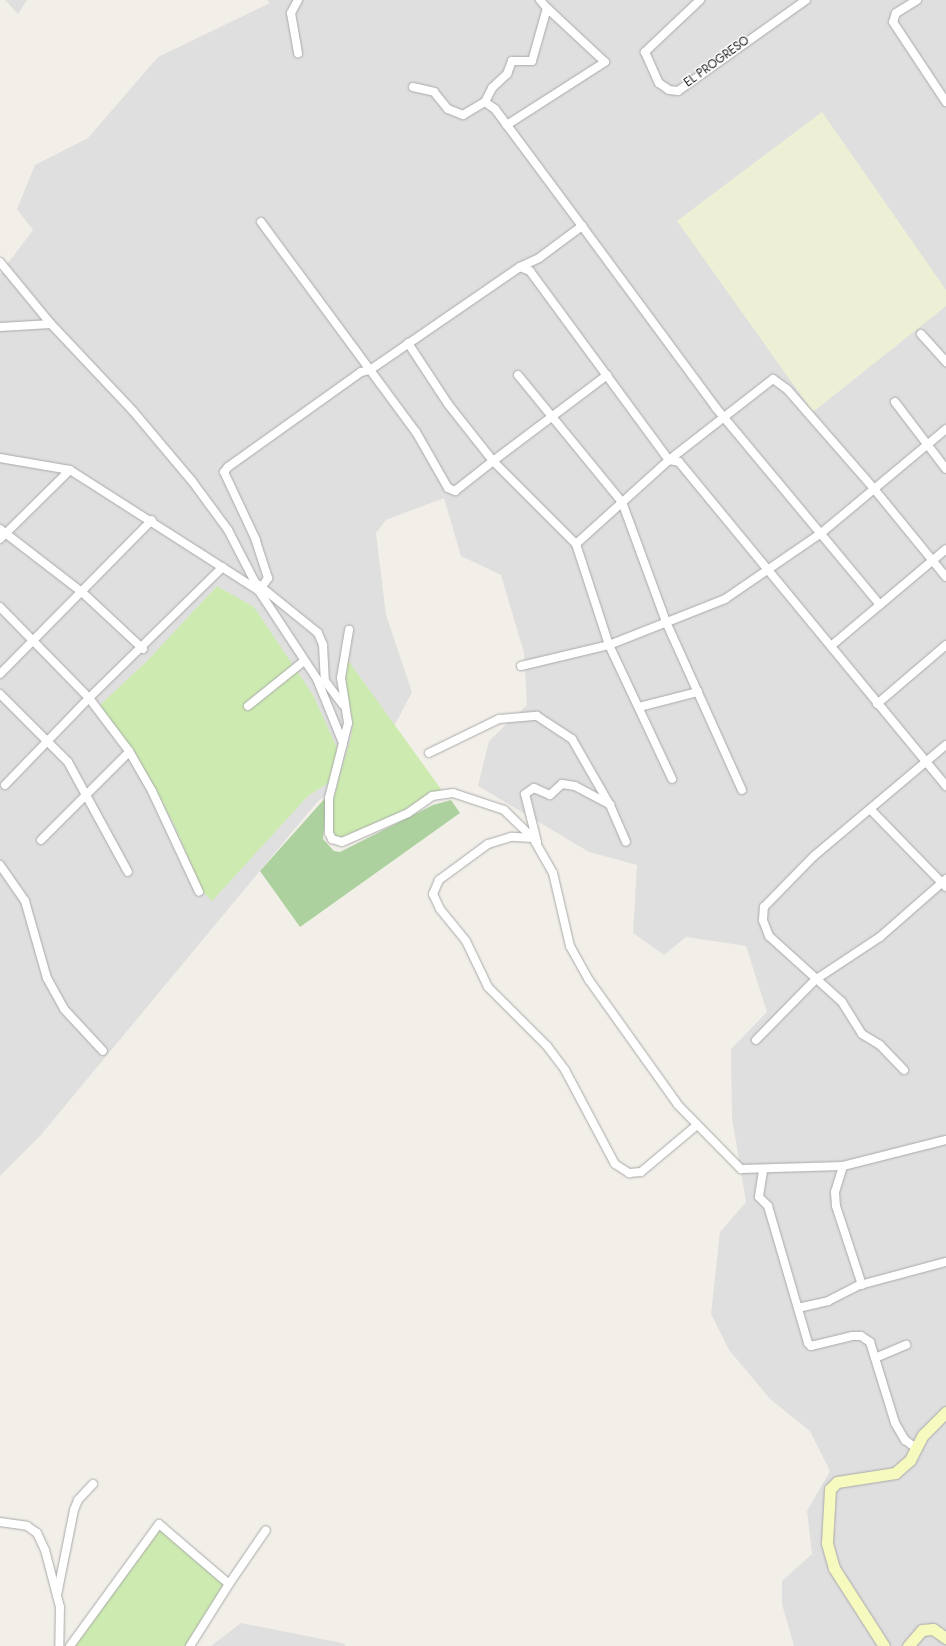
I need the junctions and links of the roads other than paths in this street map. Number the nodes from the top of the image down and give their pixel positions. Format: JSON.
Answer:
{"nodes":[{"id":1,"x":298,"y":0,"type":"edge"},
{"id":2,"x":540,"y":0,"type":"edge"},
{"id":3,"x":700,"y":0,"type":"edge"},
{"id":4,"x":806,"y":0,"type":"edge"},
{"id":5,"x":916,"y":0,"type":"edge"},
{"id":6,"x":547,"y":8,"type":"junction"},
{"id":7,"x":298,"y":53,"type":"dead end"},
{"id":8,"x":413,"y":87,"type":"dead end"},
{"id":9,"x":485,"y":102,"type":"junction"},
{"id":10,"x":946,"y":102,"type":"edge"},
{"id":11,"x":507,"y":125,"type":"junction"},
{"id":12,"x":261,"y":222,"type":"dead end"},
{"id":13,"x":582,"y":226,"type":"junction"},
{"id":14,"x":0,"y":262,"type":"edge"},
{"id":15,"x":520,"y":267,"type":"junction"},
{"id":16,"x":51,"y":324,"type":"junction"},
{"id":17,"x":0,"y":327,"type":"edge"},
{"id":18,"x":921,"y":334,"type":"dead end"},
{"id":19,"x":408,"y":343,"type":"junction"},
{"id":20,"x":946,"y":362,"type":"edge"},
{"id":21,"x":370,"y":370,"type":"junction"},
{"id":22,"x":607,"y":375,"type":"junction"},
{"id":23,"x":518,"y":376,"type":"dead end"},
{"id":24,"x":895,"y":402,"type":"dead end"},
{"id":25,"x":554,"y":416,"type":"junction"},
{"id":26,"x":724,"y":418,"type":"junction"},
{"id":27,"x":946,"y":429,"type":"edge"},
{"id":28,"x":926,"y":446,"type":"junction"},
{"id":29,"x":0,"y":458,"type":"edge"},
{"id":30,"x":669,"y":460,"type":"junction"},
{"id":31,"x":493,"y":461,"type":"junction"},
{"id":32,"x":946,"y":469,"type":"edge"},
{"id":33,"x":70,"y":470,"type":"junction"},
{"id":34,"x":876,"y":490,"type":"junction"},
{"id":35,"x":622,"y":502,"type":"junction"},
{"id":36,"x":152,"y":520,"type":"junction"},
{"id":37,"x":2,"y":534,"type":"edge"},
{"id":38,"x":820,"y":534,"type":"junction"},
{"id":39,"x":576,"y":544,"type":"junction"},
{"id":40,"x":946,"y":549,"type":"edge"},
{"id":41,"x":932,"y":560,"type":"junction"},
{"id":42,"x":223,"y":567,"type":"junction"},
{"id":43,"x":770,"y":570,"type":"junction"},
{"id":44,"x":946,"y":576,"type":"edge"},
{"id":45,"x":262,"y":589,"type":"junction"},
{"id":46,"x":82,"y":593,"type":"junction"},
{"id":47,"x":880,"y":605,"type":"junction"},
{"id":48,"x":0,"y":607,"type":"edge"},
{"id":49,"x":667,"y":624,"type":"junction"},
{"id":50,"x":349,"y":630,"type":"dead end"},
{"id":51,"x":34,"y":640,"type":"junction"},
{"id":52,"x":609,"y":645,"type":"junction"},
{"id":53,"x":946,"y":645,"type":"edge"},
{"id":54,"x":831,"y":646,"type":"junction"},
{"id":55,"x":143,"y":649,"type":"junction"},
{"id":56,"x":303,"y":662,"type":"junction"},
{"id":57,"x":521,"y":666,"type":"dead end"},
{"id":58,"x":0,"y":674,"type":"edge"},
{"id":59,"x":698,"y":692,"type":"junction"},
{"id":60,"x":0,"y":694,"type":"edge"},
{"id":61,"x":89,"y":698,"type":"junction"},
{"id":62,"x":877,"y":704,"type":"junction"},
{"id":63,"x":343,"y":705,"type":"junction"},
{"id":64,"x":248,"y":706,"type":"dead end"},
{"id":65,"x":639,"y":707,"type":"junction"},
{"id":66,"x":49,"y":742,"type":"junction"},
{"id":67,"x":343,"y":743,"type":"junction"},
{"id":68,"x":946,"y":745,"type":"edge"},
{"id":69,"x":129,"y":752,"type":"junction"},
{"id":70,"x":429,"y":753,"type":"dead end"},
{"id":71,"x":927,"y":764,"type":"junction"},
{"id":72,"x":672,"y":779,"type":"dead end"},
{"id":73,"x":5,"y":785,"type":"dead end"},
{"id":74,"x":946,"y":786,"type":"edge"},
{"id":75,"x":742,"y":790,"type":"dead end"},
{"id":76,"x":87,"y":792,"type":"junction"},
{"id":77,"x":610,"y":805,"type":"junction"},
{"id":78,"x":871,"y":810,"type":"junction"},
{"id":79,"x":41,"y":840,"type":"dead end"},
{"id":80,"x":535,"y":842,"type":"junction"},
{"id":81,"x":626,"y":842,"type":"dead end"},
{"id":82,"x":0,"y":865,"type":"edge"},
{"id":83,"x":128,"y":872,"type":"dead end"},
{"id":84,"x":945,"y":883,"type":"edge"},
{"id":85,"x":199,"y":892,"type":"dead end"},
{"id":86,"x":815,"y":980,"type":"junction"},
{"id":87,"x":756,"y":1040,"type":"dead end"},
{"id":88,"x":103,"y":1051,"type":"dead end"},
{"id":89,"x":904,"y":1070,"type":"dead end"},
{"id":90,"x":697,"y":1125,"type":"junction"},
{"id":91,"x":946,"y":1140,"type":"edge"},
{"id":92,"x":843,"y":1166,"type":"junction"},
{"id":93,"x":763,"y":1171,"type":"junction"},
{"id":94,"x":946,"y":1262,"type":"edge"},
{"id":95,"x":862,"y":1285,"type":"junction"},
{"id":96,"x":798,"y":1308,"type":"junction"},
{"id":97,"x":906,"y":1345,"type":"dead end"},
{"id":98,"x":875,"y":1358,"type":"junction"},
{"id":99,"x":946,"y":1412,"type":"edge"},
{"id":100,"x":916,"y":1448,"type":"junction"},
{"id":101,"x":93,"y":1484,"type":"dead end"},
{"id":102,"x":0,"y":1522,"type":"edge"},
{"id":103,"x":266,"y":1530,"type":"dead end"},
{"id":104,"x":229,"y":1584,"type":"junction"},
{"id":105,"x":57,"y":1598,"type":"junction"},
{"id":106,"x":946,"y":1638,"type":"edge"},
{"id":107,"x":59,"y":1646,"type":"edge"},
{"id":108,"x":70,"y":1646,"type":"edge"},
{"id":109,"x":190,"y":1646,"type":"edge"},
{"id":110,"x":884,"y":1646,"type":"edge"},
{"id":111,"x":908,"y":1646,"type":"edge"}],
"edges":[{"from":1,"to":7,"type":"street"},
{"from":2,"to":6,"type":"street"},
{"from":3,"to":4,"type":"street","name":"EL PROGRESO"},
{"from":5,"to":10,"type":"street"},
{"from":6,"to":9,"type":"street"},
{"from":6,"to":11,"type":"street"},
{"from":8,"to":9,"type":"street"},
{"from":9,"to":11,"type":"street"},
{"from":11,"to":13,"type":"street"},
{"from":12,"to":21,"type":"street"},
{"from":13,"to":15,"type":"street"},
{"from":13,"to":26,"type":"street"},
{"from":14,"to":16,"type":"street"},
{"from":15,"to":19,"type":"street"},
{"from":15,"to":22,"type":"street"},
{"from":16,"to":17,"type":"street"},
{"from":16,"to":45,"type":"street"},
{"from":18,"to":20,"type":"street"},
{"from":19,"to":21,"type":"street"},
{"from":19,"to":31,"type":"street"},
{"from":21,"to":31,"type":"street"},
{"from":21,"to":45,"type":"street"},
{"from":22,"to":25,"type":"street"},
{"from":22,"to":30,"type":"street"},
{"from":23,"to":25,"type":"street"},
{"from":24,"to":28,"type":"street"},
{"from":25,"to":31,"type":"street"},
{"from":25,"to":35,"type":"street"},
{"from":26,"to":30,"type":"street"},
{"from":26,"to":34,"type":"street"},
{"from":26,"to":38,"type":"street"},
{"from":27,"to":28,"type":"street"},
{"from":28,"to":32,"type":"street"},
{"from":28,"to":34,"type":"street"},
{"from":29,"to":33,"type":"street"},
{"from":30,"to":35,"type":"street"},
{"from":30,"to":43,"type":"street"},
{"from":31,"to":39,"type":"street"},
{"from":33,"to":36,"type":"street"},
{"from":33,"to":37,"type":"street"},
{"from":34,"to":38,"type":"street"},
{"from":34,"to":41,"type":"street"},
{"from":35,"to":39,"type":"street"},
{"from":35,"to":49,"type":"street"},
{"from":36,"to":42,"type":"street"},
{"from":36,"to":46,"type":"street"},
{"from":37,"to":46,"type":"street"},
{"from":38,"to":43,"type":"street"},
{"from":38,"to":47,"type":"street"},
{"from":39,"to":52,"type":"street"},
{"from":40,"to":41,"type":"street"},
{"from":41,"to":44,"type":"street"},
{"from":41,"to":47,"type":"street"},
{"from":42,"to":45,"type":"street"},
{"from":42,"to":55,"type":"street"},
{"from":43,"to":49,"type":"street"},
{"from":43,"to":54,"type":"street"},
{"from":45,"to":56,"type":"street"},
{"from":45,"to":63,"type":"street"},
{"from":46,"to":51,"type":"street"},
{"from":46,"to":55,"type":"street"},
{"from":47,"to":54,"type":"street"},
{"from":48,"to":51,"type":"street"},
{"from":49,"to":52,"type":"street"},
{"from":49,"to":59,"type":"street"},
{"from":50,"to":63,"type":"street"},
{"from":51,"to":58,"type":"street"},
{"from":51,"to":61,"type":"street"},
{"from":52,"to":57,"type":"street"},
{"from":52,"to":65,"type":"street"},
{"from":53,"to":62,"type":"street"},
{"from":54,"to":62,"type":"street"},
{"from":55,"to":61,"type":"street"},
{"from":56,"to":64,"type":"street"},
{"from":56,"to":67,"type":"street"},
{"from":59,"to":65,"type":"street"},
{"from":59,"to":75,"type":"street"},
{"from":60,"to":66,"type":"street"},
{"from":61,"to":66,"type":"street"},
{"from":61,"to":69,"type":"street"},
{"from":62,"to":71,"type":"street"},
{"from":63,"to":67,"type":"street"},
{"from":65,"to":72,"type":"street"},
{"from":66,"to":73,"type":"street"},
{"from":66,"to":76,"type":"street"},
{"from":67,"to":80,"type":"street"},
{"from":68,"to":71,"type":"street"},
{"from":69,"to":76,"type":"street"},
{"from":69,"to":85,"type":"street"},
{"from":70,"to":77,"type":"street"},
{"from":71,"to":74,"type":"street"},
{"from":71,"to":78,"type":"street"},
{"from":76,"to":79,"type":"street"},
{"from":76,"to":83,"type":"street"},
{"from":77,"to":80,"type":"street"},
{"from":77,"to":81,"type":"street"},
{"from":78,"to":84,"type":"street"},
{"from":78,"to":86,"type":"street"},
{"from":80,"to":90,"type":"street"},
{"from":80,"to":90,"type":"street"},
{"from":82,"to":88,"type":"street"},
{"from":84,"to":86,"type":"street"},
{"from":86,"to":87,"type":"street"},
{"from":86,"to":89,"type":"street"},
{"from":90,"to":93,"type":"street"},
{"from":91,"to":92,"type":"street"},
{"from":92,"to":93,"type":"street"},
{"from":92,"to":95,"type":"street"},
{"from":93,"to":96,"type":"street"},
{"from":94,"to":95,"type":"street"},
{"from":95,"to":96,"type":"street"},
{"from":96,"to":98,"type":"street"},
{"from":97,"to":98,"type":"street"},
{"from":98,"to":100,"type":"street"},
{"from":99,"to":100,"type":"street"},
{"from":100,"to":110,"type":"street"},
{"from":101,"to":105,"type":"street"},
{"from":102,"to":105,"type":"street"},
{"from":103,"to":104,"type":"street"},
{"from":104,"to":108,"type":"street"},
{"from":104,"to":109,"type":"street"},
{"from":105,"to":107,"type":"street"},
{"from":106,"to":111,"type":"street"}]}
